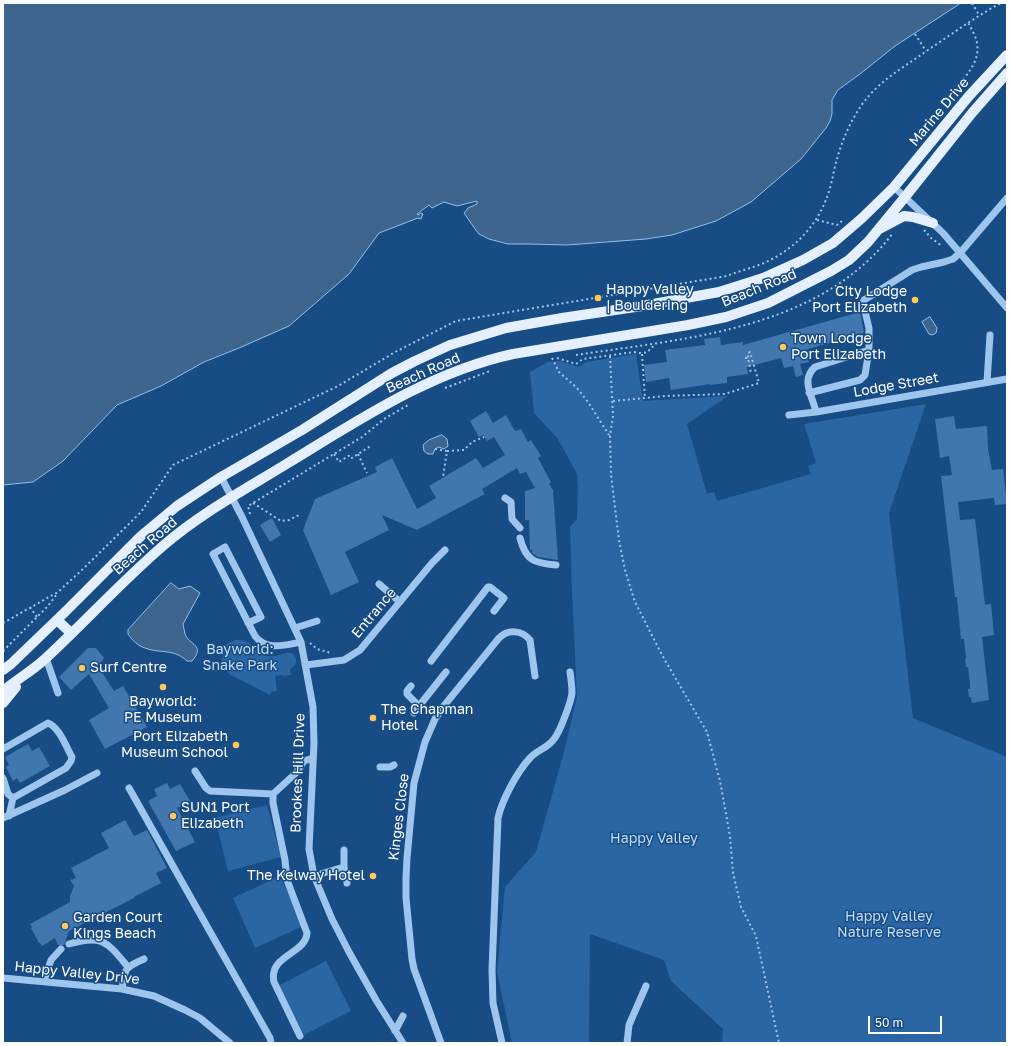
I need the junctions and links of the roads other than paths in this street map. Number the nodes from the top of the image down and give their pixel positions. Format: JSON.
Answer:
{"nodes":[{"id":1,"x":1007,"y":55,"type":"edge"},
{"id":2,"x":1007,"y":73,"type":"edge"},
{"id":3,"x":894,"y":187,"type":"junction"},
{"id":4,"x":905,"y":197,"type":"junction"},
{"id":5,"x":1007,"y":198,"type":"edge"},
{"id":6,"x":933,"y":223,"type":"junction"},
{"id":7,"x":878,"y":230,"type":"junction"},
{"id":8,"x":960,"y":253,"type":"junction"},
{"id":9,"x":1007,"y":308,"type":"edge"},
{"id":10,"x":990,"y":335,"type":"dead end"},
{"id":11,"x":869,"y":350,"type":"junction"},
{"id":12,"x":1007,"y":379,"type":"edge"},
{"id":13,"x":988,"y":382,"type":"junction"},
{"id":14,"x":809,"y":393,"type":"junction"},
{"id":15,"x":816,"y":412,"type":"junction"},
{"id":16,"x":789,"y":415,"type":"dead end"},
{"id":17,"x":221,"y":476,"type":"junction"},
{"id":18,"x":232,"y":498,"type":"junction"},
{"id":19,"x":505,"y":498,"type":"dead end"},
{"id":20,"x":520,"y":528,"type":"dead end"},
{"id":21,"x":520,"y":538,"type":"dead end"},
{"id":22,"x":445,"y":550,"type":"dead end"},
{"id":23,"x":556,"y":565,"type":"dead end"},
{"id":24,"x":379,"y":584,"type":"dead end"},
{"id":25,"x":400,"y":602,"type":"junction"},
{"id":26,"x":494,"y":611,"type":"dead end"},
{"id":27,"x":57,"y":620,"type":"junction"},
{"id":28,"x":317,"y":621,"type":"dead end"},
{"id":29,"x":248,"y":623,"type":"junction"},
{"id":30,"x":298,"y":627,"type":"junction"},
{"id":31,"x":71,"y":633,"type":"junction"},
{"id":32,"x":301,"y":642,"type":"junction"},
{"id":33,"x":46,"y":658,"type":"junction"},
{"id":34,"x":430,"y":661,"type":"dead end"},
{"id":35,"x":306,"y":665,"type":"junction"},
{"id":36,"x":34,"y":669,"type":"junction"},
{"id":37,"x":3,"y":670,"type":"edge"},
{"id":38,"x":446,"y":672,"type":"dead end"},
{"id":39,"x":570,"y":672,"type":"dead end"},
{"id":40,"x":535,"y":676,"type":"dead end"},
{"id":41,"x":411,"y":686,"type":"dead end"},
{"id":42,"x":3,"y":691,"type":"edge"},
{"id":43,"x":58,"y":692,"type":"dead end"},
{"id":44,"x":3,"y":702,"type":"edge"},
{"id":45,"x":418,"y":706,"type":"junction"},
{"id":46,"x":414,"y":713,"type":"dead end"},
{"id":47,"x":3,"y":749,"type":"edge"},
{"id":48,"x":313,"y":758,"type":"junction"},
{"id":49,"x":394,"y":765,"type":"dead end"},
{"id":50,"x":380,"y":767,"type":"dead end"},
{"id":51,"x":195,"y":771,"type":"dead end"},
{"id":52,"x":97,"y":773,"type":"dead end"},
{"id":53,"x":3,"y":778,"type":"edge"},
{"id":54,"x":129,"y":788,"type":"dead end"},
{"id":55,"x":273,"y":794,"type":"junction"},
{"id":56,"x":13,"y":798,"type":"junction"},
{"id":57,"x":6,"y":816,"type":"edge"},
{"id":58,"x":344,"y":850,"type":"dead end"},
{"id":59,"x":344,"y":867,"type":"junction"},
{"id":60,"x":314,"y":876,"type":"junction"},
{"id":61,"x":347,"y":883,"type":"dead end"},
{"id":62,"x":69,"y":944,"type":"dead end"},
{"id":63,"x":60,"y":949,"type":"dead end"},
{"id":64,"x":144,"y":959,"type":"dead end"},
{"id":65,"x":128,"y":967,"type":"junction"},
{"id":66,"x":3,"y":978,"type":"edge"},
{"id":67,"x":44,"y":981,"type":"junction"},
{"id":68,"x":646,"y":986,"type":"dead end"},
{"id":69,"x":122,"y":988,"type":"junction"},
{"id":70,"x":403,"y":1016,"type":"dead end"},
{"id":71,"x":395,"y":1031,"type":"junction"},
{"id":72,"x":300,"y":1036,"type":"dead end"},
{"id":73,"x":230,"y":1043,"type":"edge"},
{"id":74,"x":271,"y":1043,"type":"edge"},
{"id":75,"x":403,"y":1043,"type":"edge"},
{"id":76,"x":441,"y":1043,"type":"edge"},
{"id":77,"x":502,"y":1043,"type":"edge"},
{"id":78,"x":627,"y":1043,"type":"edge"}],
"edges":[{"from":1,"to":3,"type":"main road","name":"Marine Drive"},
{"from":2,"to":4,"type":"main road","name":"Marine Drive"},
{"from":3,"to":4,"type":"street"},
{"from":3,"to":17,"type":"main road","name":"Beach Road"},
{"from":4,"to":6,"type":"street"},
{"from":4,"to":7,"type":"main road","name":"Beach Road"},
{"from":5,"to":8,"type":"street"},
{"from":6,"to":7,"type":"main road"},
{"from":6,"to":8,"type":"street"},
{"from":7,"to":18,"type":"main road","name":"Beach Road"},
{"from":8,"to":9,"type":"street"},
{"from":8,"to":11,"type":"street"},
{"from":10,"to":13,"type":"street"},
{"from":11,"to":14,"type":"street"},
{"from":11,"to":14,"type":"street"},
{"from":12,"to":13,"type":"street","name":"Lodge Street"},
{"from":13,"to":15,"type":"street","name":"Lodge Street"},
{"from":14,"to":15,"type":"street"},
{"from":15,"to":16,"type":"street","name":"Lodge Street"},
{"from":17,"to":18,"type":"street","name":"Brookes Hill Drive"},
{"from":17,"to":27,"type":"main road","name":"Beach Road"},
{"from":18,"to":30,"type":"street","name":"Brookes Hill Drive"},
{"from":18,"to":31,"type":"main road","name":"Beach Road"},
{"from":19,"to":20,"type":"street"},
{"from":21,"to":23,"type":"street"},
{"from":22,"to":25,"type":"street","name":"Entrance"},
{"from":24,"to":25,"type":"street"},
{"from":25,"to":35,"type":"street","name":"Entrance"},
{"from":26,"to":34,"type":"street"},
{"from":27,"to":31,"type":"main road"},
{"from":27,"to":37,"type":"main road","name":"Beach Road"},
{"from":28,"to":30,"type":"street"},
{"from":29,"to":29,"type":"street"},
{"from":29,"to":32,"type":"street"},
{"from":30,"to":32,"type":"street","name":"Brookes Hill Drive"},
{"from":31,"to":33,"type":"main road","name":"Beach Road"},
{"from":32,"to":35,"type":"street","name":"Brookes Hill Drive"},
{"from":33,"to":36,"type":"main road","name":"Beach Road"},
{"from":33,"to":43,"type":"street"},
{"from":35,"to":48,"type":"street","name":"Brookes Hill Drive"},
{"from":36,"to":42,"type":"main road","name":"Beach Road"},
{"from":36,"to":44,"type":"main road"},
{"from":38,"to":45,"type":"street"},
{"from":39,"to":77,"type":"street"},
{"from":40,"to":76,"type":"street","name":"Kinges Close"},
{"from":41,"to":45,"type":"street"},
{"from":45,"to":46,"type":"street"},
{"from":47,"to":56,"type":"street"},
{"from":48,"to":55,"type":"street"},
{"from":48,"to":60,"type":"street","name":"Brookes Hill Drive"},
{"from":49,"to":50,"type":"street"},
{"from":51,"to":55,"type":"street"},
{"from":52,"to":57,"type":"street"},
{"from":53,"to":56,"type":"street"},
{"from":54,"to":74,"type":"street"},
{"from":55,"to":72,"type":"street"},
{"from":56,"to":57,"type":"street"},
{"from":58,"to":59,"type":"street"},
{"from":59,"to":60,"type":"street"},
{"from":59,"to":61,"type":"street"},
{"from":60,"to":71,"type":"street","name":"Brookes Hill Drive"},
{"from":62,"to":65,"type":"street"},
{"from":63,"to":67,"type":"street"},
{"from":64,"to":65,"type":"street"},
{"from":65,"to":69,"type":"street"},
{"from":66,"to":67,"type":"street","name":"Happy Valley Drive"},
{"from":67,"to":69,"type":"street","name":"Happy Valley Drive"},
{"from":68,"to":78,"type":"street"},
{"from":69,"to":73,"type":"street","name":"Happy Valley Drive"},
{"from":70,"to":71,"type":"street"},
{"from":71,"to":75,"type":"street","name":"Brookes Hill Drive"}]}
